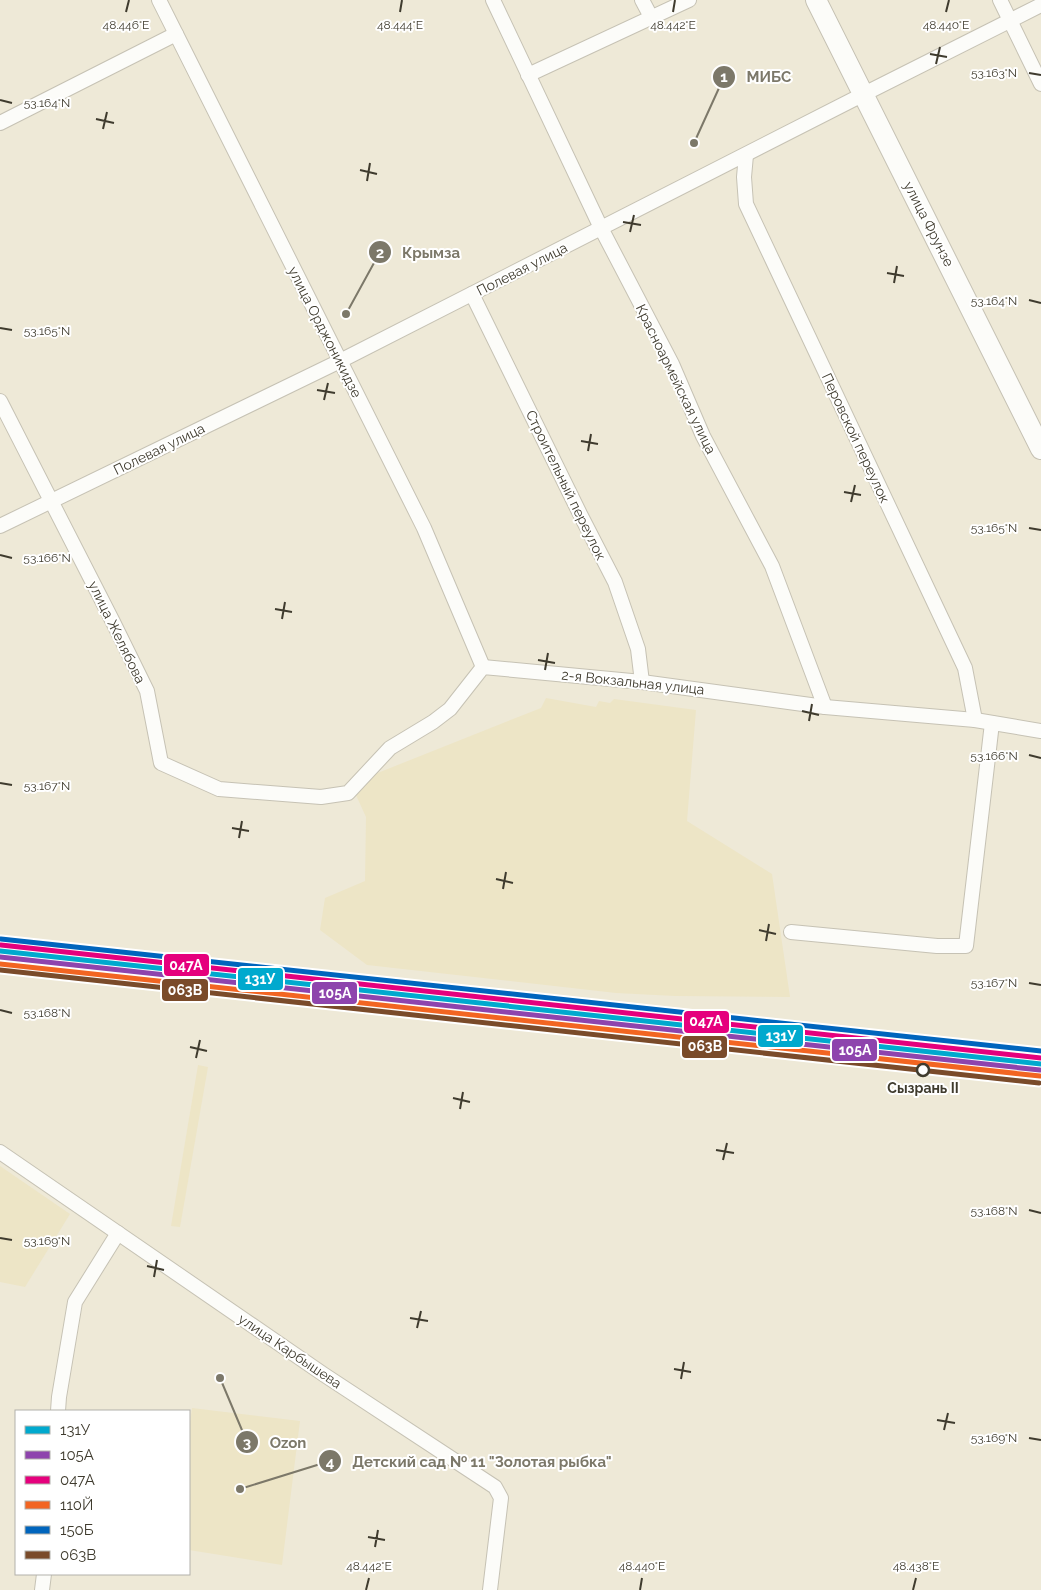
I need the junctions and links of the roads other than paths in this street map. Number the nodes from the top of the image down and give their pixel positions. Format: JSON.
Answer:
{"nodes":[{"id":1,"x":159,"y":0,"type":"edge"},
{"id":2,"x":493,"y":0,"type":"edge"},
{"id":3,"x":642,"y":0,"type":"edge"},
{"id":4,"x":689,"y":0,"type":"edge"},
{"id":5,"x":816,"y":0,"type":"edge"},
{"id":6,"x":1000,"y":0,"type":"edge"},
{"id":7,"x":1041,"y":5,"type":"edge"},
{"id":8,"x":651,"y":17,"type":"junction"},
{"id":9,"x":1010,"y":21,"type":"junction"},
{"id":10,"x":176,"y":34,"type":"junction"},
{"id":11,"x":528,"y":75,"type":"junction"},
{"id":12,"x":1041,"y":84,"type":"edge"},
{"id":13,"x":864,"y":94,"type":"junction"},
{"id":14,"x":0,"y":123,"type":"edge"},
{"id":15,"x":746,"y":155,"type":"junction"},
{"id":16,"x":601,"y":228,"type":"junction"},
{"id":17,"x":472,"y":294,"type":"junction"},
{"id":18,"x":340,"y":361,"type":"junction"},
{"id":19,"x":0,"y":401,"type":"edge"},
{"id":20,"x":1041,"y":449,"type":"edge"},
{"id":21,"x":51,"y":501,"type":"junction"},
{"id":22,"x":0,"y":526,"type":"edge"},
{"id":23,"x":483,"y":667,"type":"junction"},
{"id":24,"x":642,"y":682,"type":"junction"},
{"id":25,"x":825,"y":707,"type":"junction"},
{"id":26,"x":975,"y":720,"type":"junction"},
{"id":27,"x":992,"y":723,"type":"junction"},
{"id":28,"x":1041,"y":731,"type":"edge"},
{"id":29,"x":791,"y":932,"type":"dead end"},
{"id":30,"x":0,"y":1152,"type":"edge"},
{"id":31,"x":118,"y":1233,"type":"junction"},
{"id":32,"x":58,"y":1410,"type":"edge"},
{"id":33,"x":44,"y":1575,"type":"edge"},
{"id":34,"x":42,"y":1590,"type":"edge"},
{"id":35,"x":490,"y":1590,"type":"edge"}],
"edges":[{"from":1,"to":10,"type":"street","name":"улица Орджоникидзе"},
{"from":2,"to":11,"type":"street","name":"Красноармейская улица"},
{"from":3,"to":8,"type":"street"},
{"from":4,"to":8,"type":"street"},
{"from":5,"to":13,"type":"street","name":"улица Фрунзе"},
{"from":6,"to":9,"type":"street"},
{"from":7,"to":9,"type":"street","name":"Полевая улица"},
{"from":8,"to":11,"type":"street"},
{"from":9,"to":12,"type":"street"},
{"from":9,"to":13,"type":"street","name":"Полевая улица"},
{"from":10,"to":14,"type":"street"},
{"from":10,"to":18,"type":"street","name":"улица Орджоникидзе"},
{"from":11,"to":16,"type":"street","name":"Красноармейская улица"},
{"from":13,"to":15,"type":"street","name":"Полевая улица"},
{"from":13,"to":20,"type":"street","name":"улица Фрунзе"},
{"from":15,"to":16,"type":"street","name":"Полевая улица"},
{"from":15,"to":26,"type":"street","name":"Перовской переулок"},
{"from":16,"to":17,"type":"street","name":"Полевая улица"},
{"from":16,"to":25,"type":"street","name":"Красноармейская улица"},
{"from":17,"to":18,"type":"street","name":"Полевая улица"},
{"from":17,"to":24,"type":"street","name":"Строительный переулок"},
{"from":18,"to":21,"type":"street","name":"Полевая улица"},
{"from":18,"to":23,"type":"street","name":"улица Орджоникидзе"},
{"from":19,"to":21,"type":"street","name":"улица Желябова"},
{"from":21,"to":22,"type":"street","name":"Полевая улица"},
{"from":21,"to":23,"type":"street","name":"улица Желябова"},
{"from":23,"to":24,"type":"street","name":"2-я Вокзальная улица"},
{"from":24,"to":25,"type":"street","name":"2-я Вокзальная улица"},
{"from":25,"to":26,"type":"street","name":"2-я Вокзальная улица"},
{"from":26,"to":27,"type":"street","name":"2-я Вокзальная улица"},
{"from":27,"to":28,"type":"street","name":"2-я Вокзальная улица"},
{"from":27,"to":29,"type":"street"},
{"from":30,"to":31,"type":"street","name":"улица Карбышева"},
{"from":31,"to":32,"type":"street"},
{"from":31,"to":35,"type":"street","name":"улица Карбышева"},
{"from":33,"to":34,"type":"street"}]}
